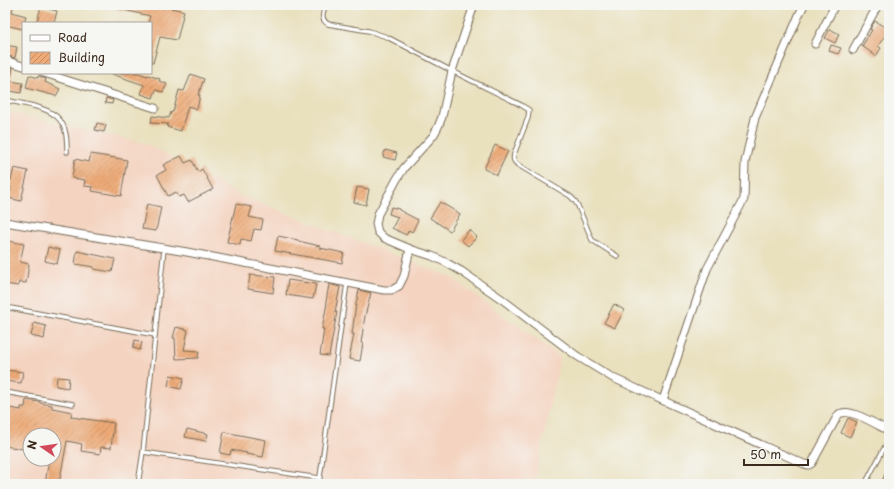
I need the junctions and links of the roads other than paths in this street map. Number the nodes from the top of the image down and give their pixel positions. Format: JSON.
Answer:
{"nodes":[{"id":1,"x":474,"y":5,"type":"edge"},
{"id":2,"x":804,"y":5,"type":"edge"},
{"id":3,"x":835,"y":5,"type":"edge"},
{"id":4,"x":878,"y":5,"type":"edge"},
{"id":5,"x":325,"y":6,"type":"edge"},
{"id":6,"x":815,"y":44,"type":"dead end"},
{"id":7,"x":853,"y":50,"type":"dead end"},
{"id":8,"x":5,"y":60,"type":"edge"},
{"id":9,"x":22,"y":66,"type":"edge"},
{"id":10,"x":452,"y":71,"type":"junction"},
{"id":11,"x":47,"y":74,"type":"edge"},
{"id":12,"x":5,"y":100,"type":"edge"},
{"id":13,"x":155,"y":108,"type":"dead end"},
{"id":14,"x":67,"y":152,"type":"dead end"},
{"id":15,"x":5,"y":222,"type":"edge"},
{"id":16,"x":164,"y":249,"type":"junction"},
{"id":17,"x":410,"y":249,"type":"junction"},
{"id":18,"x":617,"y":256,"type":"dead end"},
{"id":19,"x":348,"y":282,"type":"junction"},
{"id":20,"x":5,"y":307,"type":"edge"},
{"id":21,"x":155,"y":336,"type":"junction"},
{"id":22,"x":5,"y":392,"type":"edge"},
{"id":23,"x":663,"y":400,"type":"junction"},
{"id":24,"x":73,"y":404,"type":"dead end"},
{"id":25,"x":889,"y":431,"type":"edge"},
{"id":26,"x":889,"y":439,"type":"edge"},
{"id":27,"x":143,"y":452,"type":"junction"},
{"id":28,"x":319,"y":478,"type":"junction"},
{"id":29,"x":138,"y":484,"type":"edge"},
{"id":30,"x":319,"y":484,"type":"edge"},
{"id":31,"x":865,"y":484,"type":"edge"}],
"edges":[{"from":1,"to":10,"type":"street"},
{"from":2,"to":23,"type":"street"},
{"from":3,"to":6,"type":"street"},
{"from":4,"to":7,"type":"street"},
{"from":5,"to":10,"type":"lane"},
{"from":8,"to":9,"type":"street"},
{"from":10,"to":17,"type":"street"},
{"from":10,"to":18,"type":"lane"},
{"from":11,"to":13,"type":"street"},
{"from":12,"to":14,"type":"lane"},
{"from":15,"to":16,"type":"street"},
{"from":16,"to":19,"type":"street"},
{"from":16,"to":21,"type":"lane"},
{"from":17,"to":19,"type":"street"},
{"from":17,"to":23,"type":"street"},
{"from":19,"to":28,"type":"lane"},
{"from":20,"to":21,"type":"lane"},
{"from":21,"to":27,"type":"lane"},
{"from":22,"to":24,"type":"lane"},
{"from":23,"to":25,"type":"street"},
{"from":26,"to":31,"type":"lane"},
{"from":27,"to":28,"type":"lane"},
{"from":27,"to":29,"type":"lane"},
{"from":28,"to":30,"type":"lane"}]}
